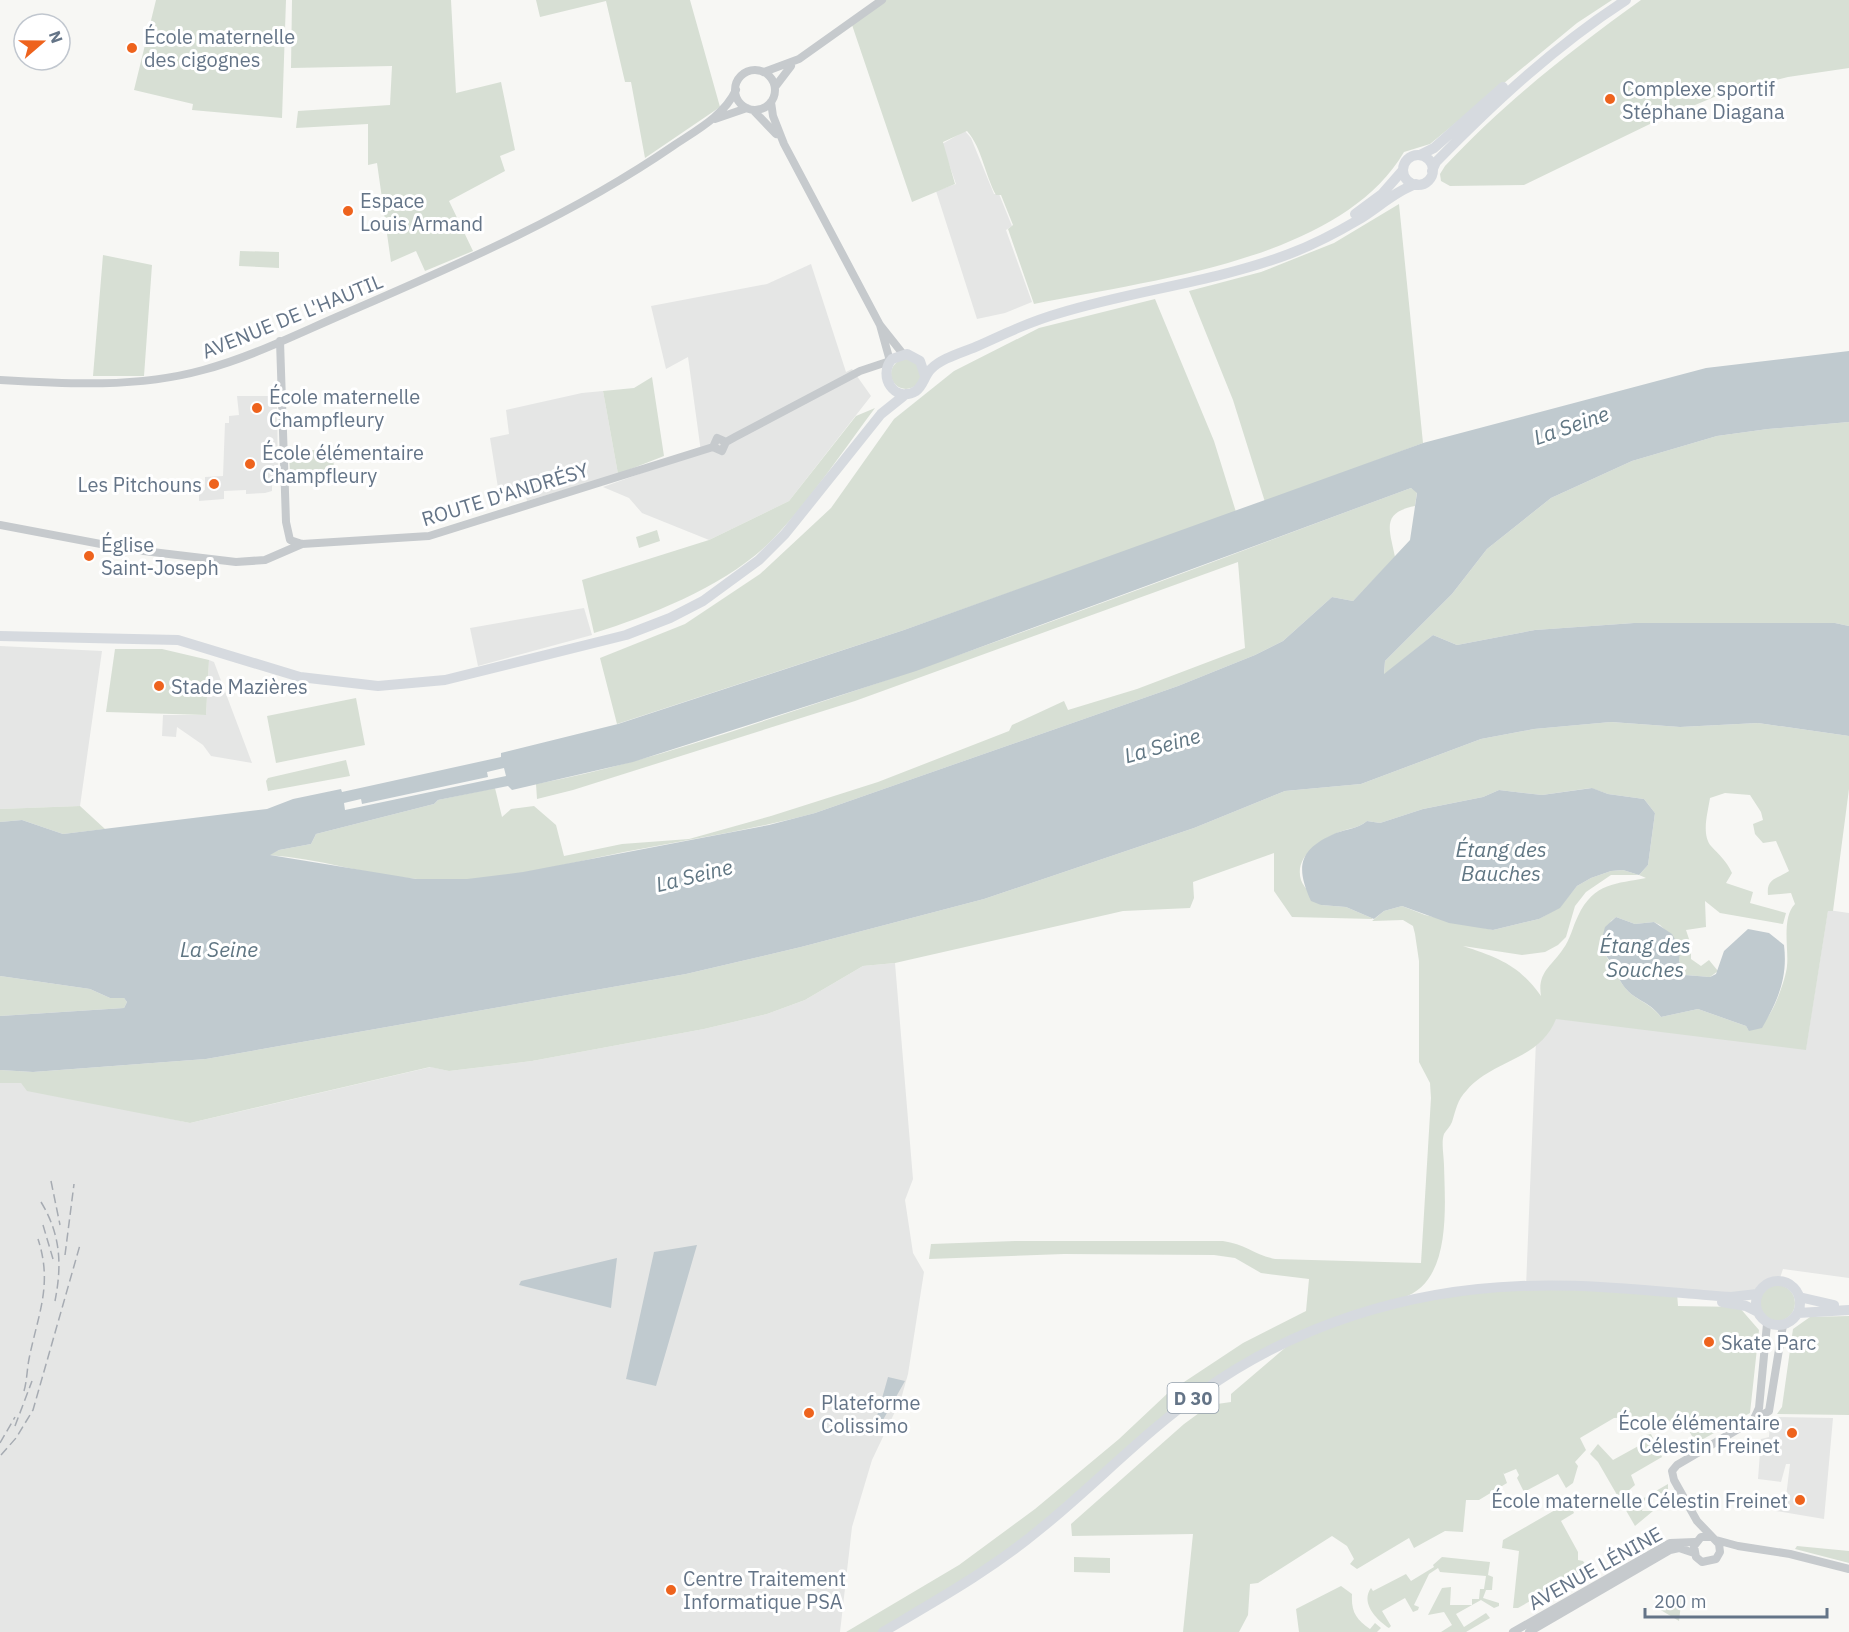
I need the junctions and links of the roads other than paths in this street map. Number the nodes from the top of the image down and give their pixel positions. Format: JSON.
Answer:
{"nodes":[{"id":1,"x":882,"y":0,"type":"edge"},
{"id":2,"x":1618,"y":0,"type":"edge"},
{"id":3,"x":1626,"y":0,"type":"edge"},
{"id":4,"x":799,"y":59,"type":"junction"},
{"id":5,"x":764,"y":72,"type":"junction"},
{"id":6,"x":775,"y":87,"type":"junction"},
{"id":7,"x":736,"y":90,"type":"junction"},
{"id":8,"x":771,"y":102,"type":"junction"},
{"id":9,"x":750,"y":109,"type":"junction"},
{"id":10,"x":711,"y":120,"type":"junction"},
{"id":11,"x":784,"y":144,"type":"junction"},
{"id":12,"x":1420,"y":155,"type":"junction"},
{"id":13,"x":1403,"y":170,"type":"junction"},
{"id":14,"x":1432,"y":171,"type":"junction"},
{"id":15,"x":1416,"y":184,"type":"junction"},
{"id":16,"x":879,"y":325,"type":"junction"},
{"id":17,"x":280,"y":341,"type":"junction"},
{"id":18,"x":903,"y":354,"type":"junction"},
{"id":19,"x":919,"y":360,"type":"junction"},
{"id":20,"x":890,"y":361,"type":"junction"},
{"id":21,"x":866,"y":370,"type":"junction"},
{"id":22,"x":925,"y":376,"type":"junction"},
{"id":23,"x":0,"y":380,"type":"edge"},
{"id":24,"x":887,"y":382,"type":"junction"},
{"id":25,"x":906,"y":394,"type":"junction"},
{"id":26,"x":881,"y":414,"type":"junction"},
{"id":27,"x":0,"y":525,"type":"edge"},
{"id":28,"x":302,"y":544,"type":"junction"},
{"id":29,"x":0,"y":636,"type":"edge"},
{"id":30,"x":0,"y":641,"type":"edge"},
{"id":31,"x":114,"y":641,"type":"junction"},
{"id":32,"x":1558,"y":1286,"type":"junction"},
{"id":33,"x":1757,"y":1294,"type":"junction"},
{"id":34,"x":1799,"y":1297,"type":"junction"},
{"id":35,"x":1849,"y":1309,"type":"edge"},
{"id":36,"x":1756,"y":1311,"type":"junction"},
{"id":37,"x":1798,"y":1313,"type":"junction"},
{"id":38,"x":1767,"y":1324,"type":"junction"},
{"id":39,"x":1783,"y":1325,"type":"junction"},
{"id":40,"x":1753,"y":1421,"type":"junction"},
{"id":41,"x":1697,"y":1521,"type":"junction"},
{"id":42,"x":1714,"y":1538,"type":"junction"},
{"id":43,"x":1696,"y":1541,"type":"junction"},
{"id":44,"x":1738,"y":1546,"type":"junction"},
{"id":45,"x":1694,"y":1553,"type":"junction"},
{"id":46,"x":1719,"y":1555,"type":"junction"},
{"id":47,"x":1849,"y":1569,"type":"edge"},
{"id":48,"x":883,"y":1632,"type":"edge"},
{"id":49,"x":1513,"y":1632,"type":"edge"},
{"id":50,"x":1529,"y":1632,"type":"edge"}],
"edges":[{"from":1,"to":4,"type":"street"},
{"from":2,"to":12,"type":"main road"},
{"from":3,"to":14,"type":"main road"},
{"from":4,"to":5,"type":"street"},
{"from":4,"to":6,"type":"street"},
{"from":5,"to":6,"type":"street"},
{"from":5,"to":7,"type":"street"},
{"from":6,"to":8,"type":"street"},
{"from":7,"to":9,"type":"street"},
{"from":7,"to":10,"type":"street"},
{"from":8,"to":9,"type":"street"},
{"from":8,"to":11,"type":"street"},
{"from":9,"to":10,"type":"street"},
{"from":9,"to":11,"type":"street"},
{"from":10,"to":17,"type":"street","name":"AVENUE DE L'HAUTIL"},
{"from":11,"to":16,"type":"street"},
{"from":12,"to":13,"type":"main road"},
{"from":12,"to":14,"type":"main road"},
{"from":13,"to":15,"type":"main road"},
{"from":13,"to":19,"type":"main road"},
{"from":14,"to":15,"type":"main road"},
{"from":15,"to":22,"type":"main road"},
{"from":16,"to":18,"type":"street"},
{"from":16,"to":20,"type":"street"},
{"from":17,"to":23,"type":"street","name":"AVENUE DE L'HAUTIL"},
{"from":17,"to":28,"type":"street"},
{"from":18,"to":19,"type":"main road"},
{"from":18,"to":20,"type":"main road"},
{"from":19,"to":22,"type":"main road"},
{"from":20,"to":21,"type":"street","name":"ROUTE D'ANDRÉSY"},
{"from":20,"to":24,"type":"main road"},
{"from":21,"to":24,"type":"street"},
{"from":21,"to":28,"type":"street","name":"ROUTE D'ANDRÉSY"},
{"from":22,"to":25,"type":"main road"},
{"from":24,"to":25,"type":"main road"},
{"from":24,"to":26,"type":"main road"},
{"from":25,"to":26,"type":"main road"},
{"from":26,"to":31,"type":"main road"},
{"from":27,"to":28,"type":"street"},
{"from":29,"to":31,"type":"main road"},
{"from":30,"to":31,"type":"main road"},
{"from":32,"to":33,"type":"main road","number":"D 30"},
{"from":32,"to":36,"type":"main road","number":"D 30"},
{"from":32,"to":48,"type":"main road","number":"D 30"},
{"from":33,"to":34,"type":"main road"},
{"from":33,"to":36,"type":"main road"},
{"from":34,"to":35,"type":"main road"},
{"from":34,"to":37,"type":"main road"},
{"from":35,"to":37,"type":"main road"},
{"from":36,"to":38,"type":"main road"},
{"from":37,"to":39,"type":"main road"},
{"from":38,"to":39,"type":"main road"},
{"from":38,"to":40,"type":"street"},
{"from":39,"to":40,"type":"street"},
{"from":40,"to":41,"type":"street"},
{"from":41,"to":42,"type":"street"},
{"from":41,"to":43,"type":"street"},
{"from":42,"to":43,"type":"street"},
{"from":42,"to":44,"type":"street"},
{"from":42,"to":46,"type":"street"},
{"from":43,"to":45,"type":"street"},
{"from":43,"to":49,"type":"street","name":"AVENUE LÉNINE"},
{"from":44,"to":46,"type":"street"},
{"from":44,"to":47,"type":"street"},
{"from":45,"to":46,"type":"street"},
{"from":45,"to":50,"type":"street","name":"AVENUE LÉNINE"}]}
